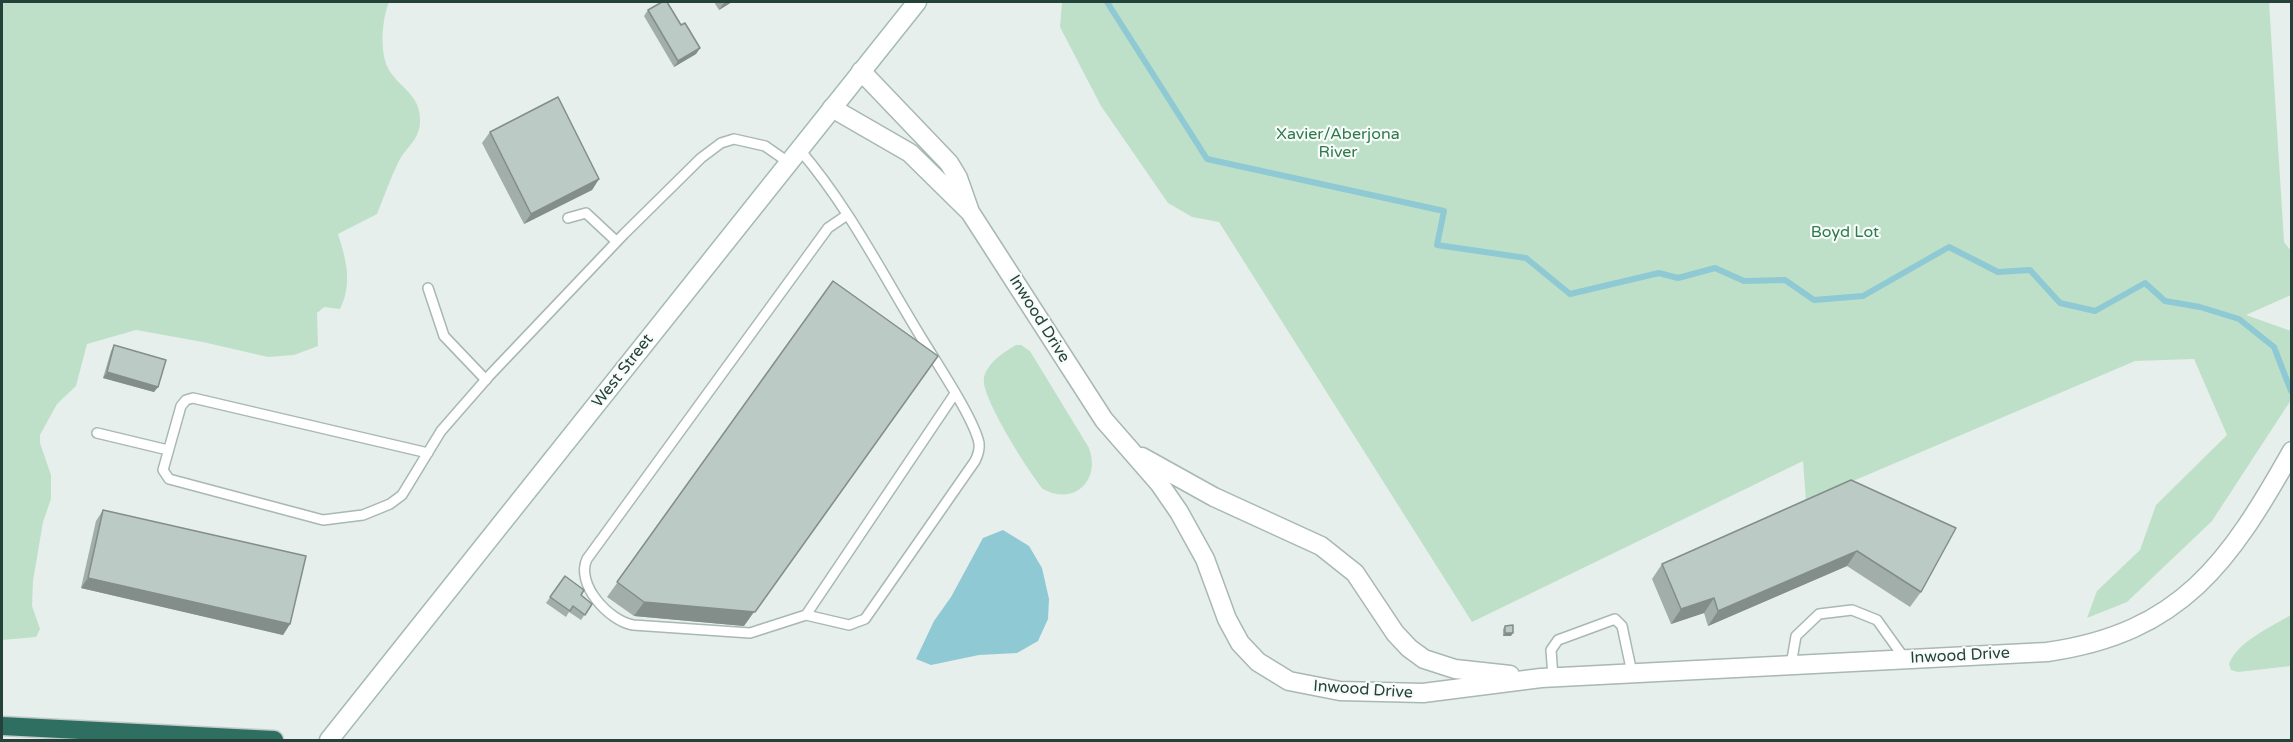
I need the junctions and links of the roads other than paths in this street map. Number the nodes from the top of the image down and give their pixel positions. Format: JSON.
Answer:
{"nodes":[{"id":1,"x":917,"y":2,"type":"edge"},
{"id":2,"x":861,"y":71,"type":"junction"},
{"id":3,"x":832,"y":108,"type":"junction"},
{"id":4,"x":794,"y":156,"type":"junction"},
{"id":5,"x":970,"y":212,"type":"junction"},
{"id":6,"x":847,"y":215,"type":"junction"},
{"id":7,"x":568,"y":218,"type":"dead end"},
{"id":8,"x":616,"y":241,"type":"junction"},
{"id":9,"x":428,"y":288,"type":"dead end"},
{"id":10,"x":486,"y":380,"type":"junction"},
{"id":11,"x":954,"y":394,"type":"junction"},
{"id":12,"x":97,"y":433,"type":"dead end"},
{"id":13,"x":168,"y":450,"type":"junction"},
{"id":14,"x":2292,"y":451,"type":"edge"},
{"id":15,"x":1132,"y":452,"type":"junction"},
{"id":16,"x":428,"y":453,"type":"junction"},
{"id":17,"x":806,"y":615,"type":"junction"},
{"id":18,"x":1905,"y":659,"type":"junction"},
{"id":19,"x":1791,"y":665,"type":"junction"},
{"id":20,"x":1632,"y":673,"type":"junction"},
{"id":21,"x":1547,"y":678,"type":"junction"},
{"id":22,"x":2,"y":726,"type":"edge"},
{"id":23,"x":274,"y":741,"type":"edge"},
{"id":24,"x":329,"y":741,"type":"edge"}],
"edges":[{"from":1,"to":2,"type":"street","name":"West Street"},
{"from":2,"to":3,"type":"street","name":"West Street"},
{"from":2,"to":5,"type":"street","name":"Inwood Drive"},
{"from":3,"to":4,"type":"street","name":"West Street"},
{"from":3,"to":5,"type":"street","name":"Inwood Drive"},
{"from":4,"to":6,"type":"lane"},
{"from":4,"to":8,"type":"lane"},
{"from":4,"to":24,"type":"street","name":"West Street"},
{"from":5,"to":15,"type":"street","name":"Inwood Drive"},
{"from":6,"to":11,"type":"lane"},
{"from":6,"to":17,"type":"lane"},
{"from":7,"to":8,"type":"lane"},
{"from":8,"to":10,"type":"lane"},
{"from":9,"to":10,"type":"lane"},
{"from":10,"to":16,"type":"lane"},
{"from":11,"to":17,"type":"lane"},
{"from":11,"to":17,"type":"lane"},
{"from":12,"to":13,"type":"lane"},
{"from":13,"to":16,"type":"lane"},
{"from":13,"to":16,"type":"lane"},
{"from":14,"to":18,"type":"street","name":"Inwood Drive"},
{"from":15,"to":21,"type":"street","name":"Inwood Drive"},
{"from":15,"to":21,"type":"street","name":"Inwood Drive"},
{"from":18,"to":19,"type":"street","name":"Inwood Drive"},
{"from":18,"to":19,"type":"lane"},
{"from":19,"to":20,"type":"street","name":"Inwood Drive"},
{"from":20,"to":21,"type":"street","name":"Inwood Drive"},
{"from":20,"to":21,"type":"lane"},
{"from":22,"to":23,"type":"highway"}]}
